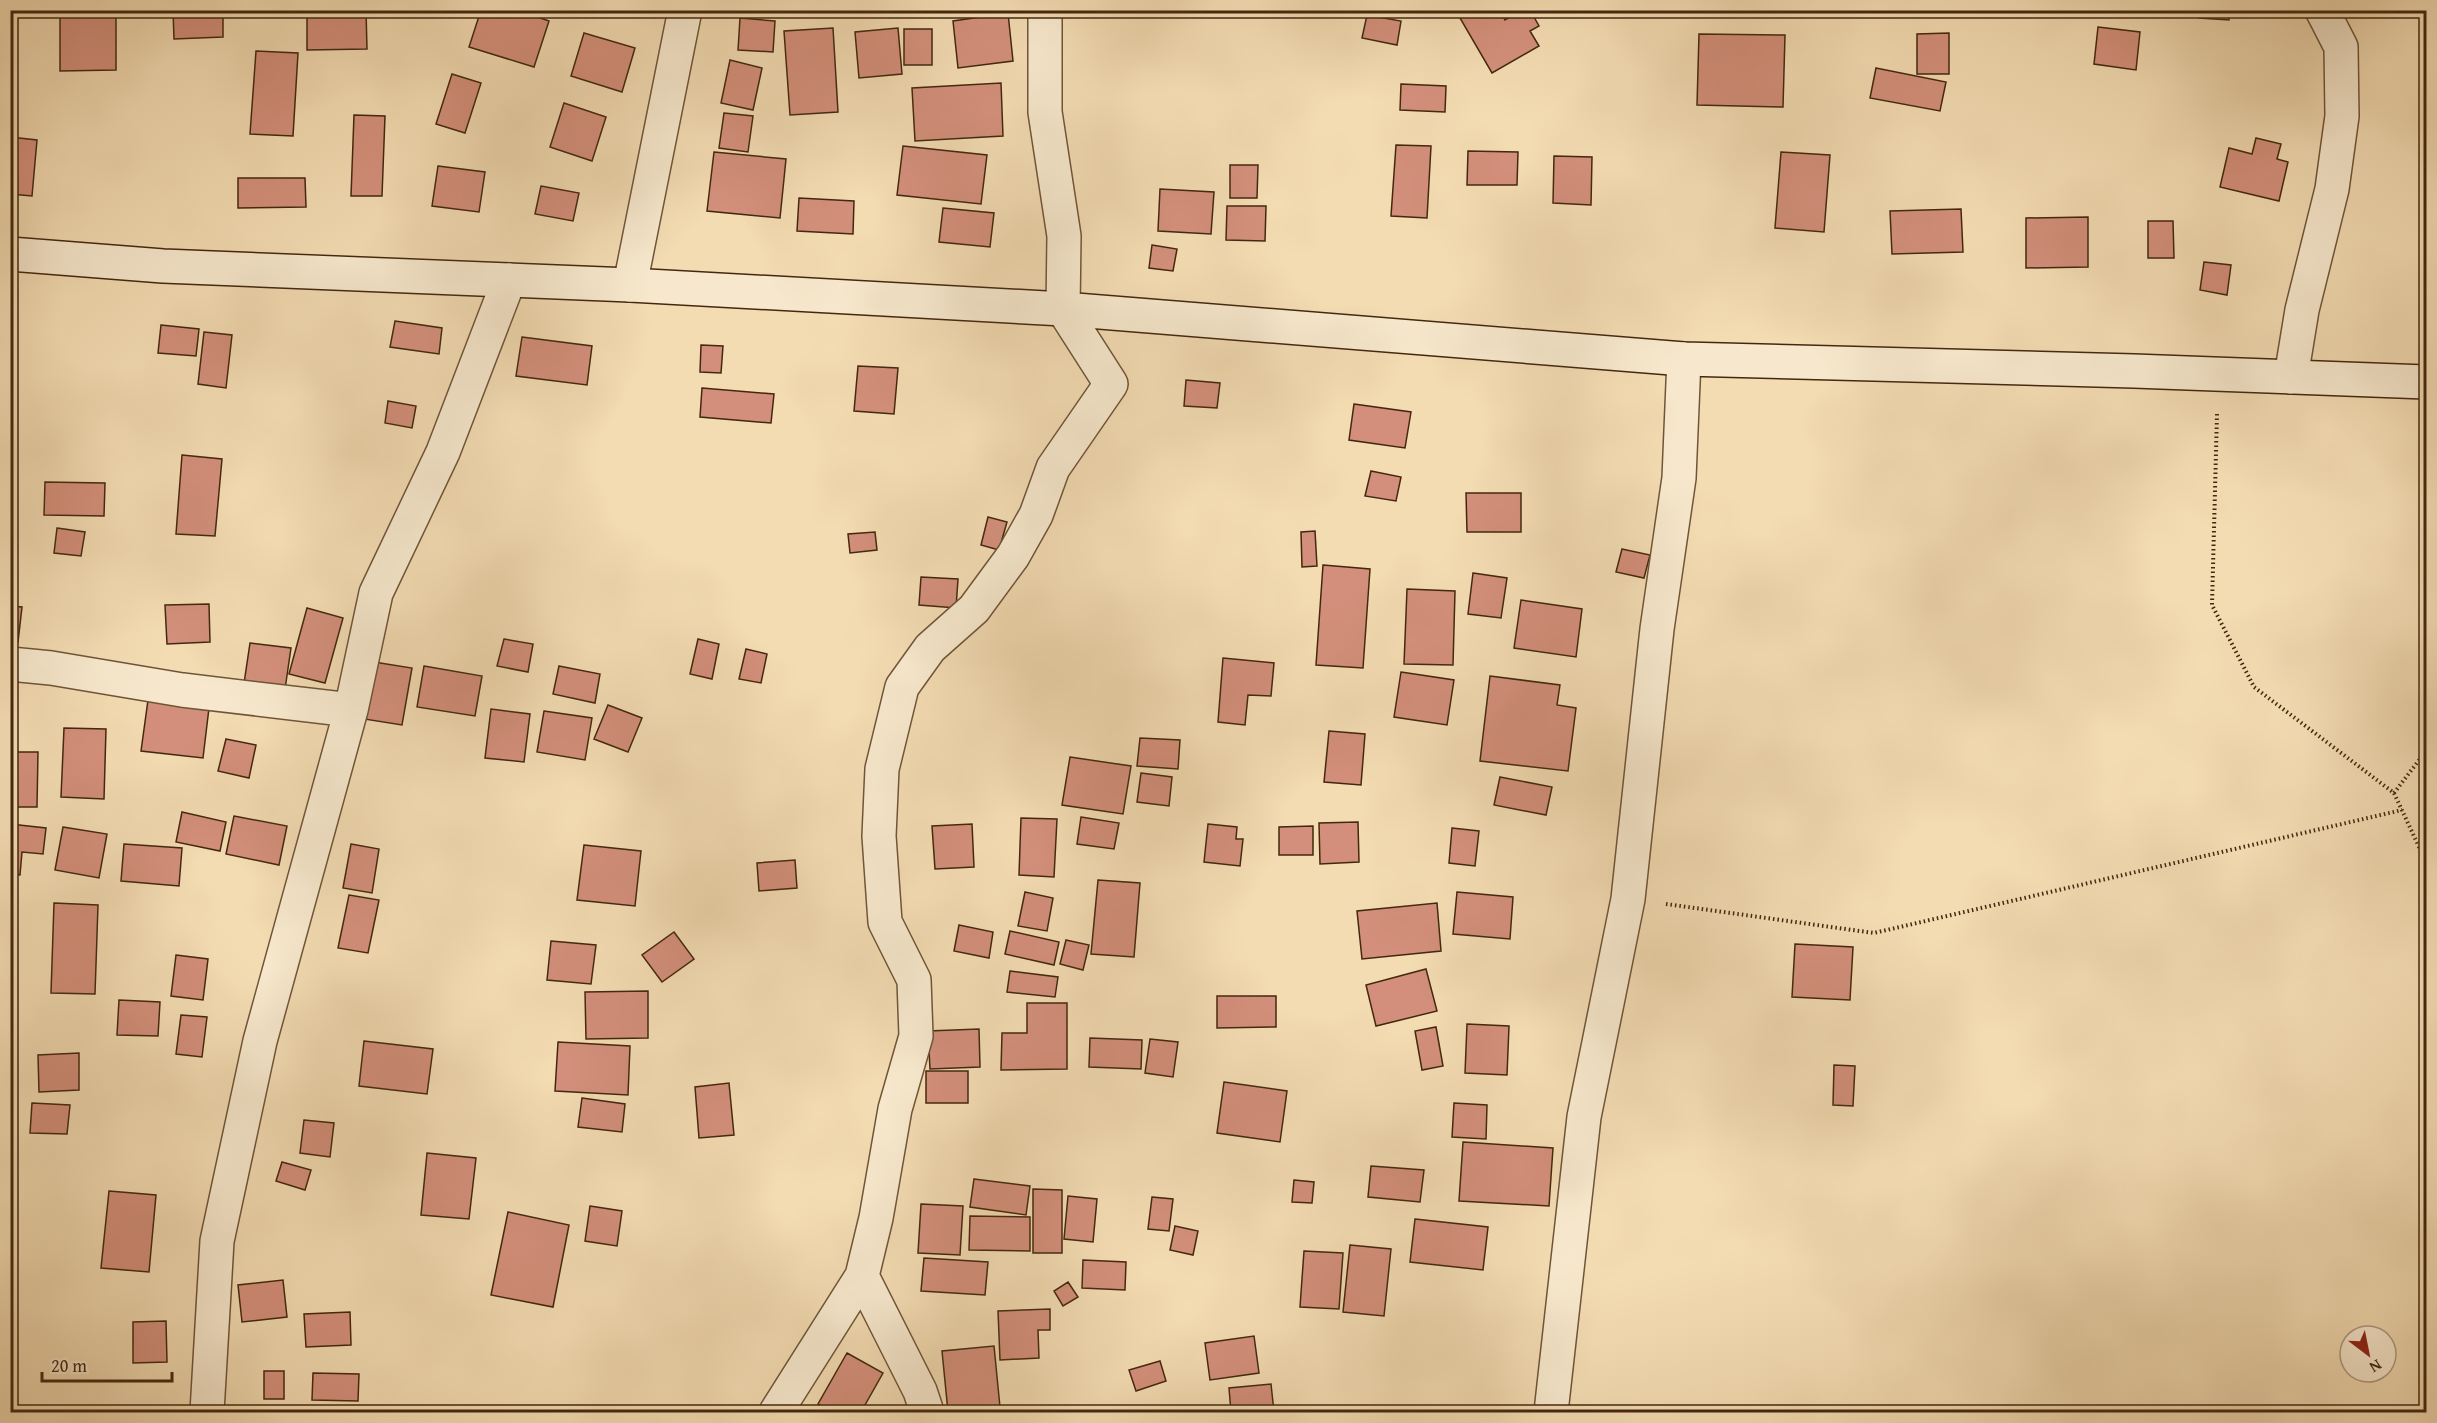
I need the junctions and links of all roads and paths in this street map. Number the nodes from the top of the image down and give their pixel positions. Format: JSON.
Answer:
{"nodes":[{"id":1,"x":685,"y":10,"type":"edge"},
{"id":2,"x":1045,"y":10,"type":"edge"},
{"id":3,"x":2322,"y":10,"type":"edge"},
{"id":4,"x":10,"y":254,"type":"edge"},
{"id":5,"x":509,"y":280,"type":"junction"},
{"id":6,"x":630,"y":285,"type":"junction"},
{"id":7,"x":1063,"y":309,"type":"junction"},
{"id":8,"x":1684,"y":359,"type":"junction"},
{"id":9,"x":2218,"y":374,"type":"junction"},
{"id":10,"x":2291,"y":377,"type":"junction"},
{"id":11,"x":2427,"y":382,"type":"edge"},
{"id":12,"x":10,"y":664,"type":"edge"},
{"id":13,"x":351,"y":710,"type":"junction"},
{"id":14,"x":2427,"y":751,"type":"edge"},
{"id":15,"x":2394,"y":793,"type":"junction"},
{"id":16,"x":2402,"y":810,"type":"junction"},
{"id":17,"x":2427,"y":862,"type":"edge"},
{"id":18,"x":1628,"y":899,"type":"junction"},
{"id":19,"x":862,"y":1276,"type":"junction"},
{"id":20,"x":207,"y":1413,"type":"edge"},
{"id":21,"x":776,"y":1413,"type":"edge"},
{"id":22,"x":927,"y":1413,"type":"edge"},
{"id":23,"x":1551,"y":1413,"type":"edge"}],
"edges":[{"from":1,"to":6,"type":"street"},
{"from":2,"to":7,"type":"street"},
{"from":3,"to":10,"type":"street"},
{"from":4,"to":5,"type":"street"},
{"from":5,"to":6,"type":"street"},
{"from":5,"to":13,"type":"street"},
{"from":6,"to":7,"type":"street"},
{"from":7,"to":8,"type":"street"},
{"from":7,"to":19,"type":"street"},
{"from":8,"to":9,"type":"street"},
{"from":8,"to":18,"type":"street"},
{"from":9,"to":10,"type":"street"},
{"from":9,"to":15,"type":"path"},
{"from":10,"to":11,"type":"street"},
{"from":12,"to":13,"type":"street"},
{"from":13,"to":20,"type":"street"},
{"from":14,"to":15,"type":"path"},
{"from":15,"to":16,"type":"path"},
{"from":16,"to":17,"type":"path"},
{"from":16,"to":18,"type":"path"},
{"from":18,"to":23,"type":"street"},
{"from":19,"to":21,"type":"street"},
{"from":19,"to":22,"type":"street"}]}
